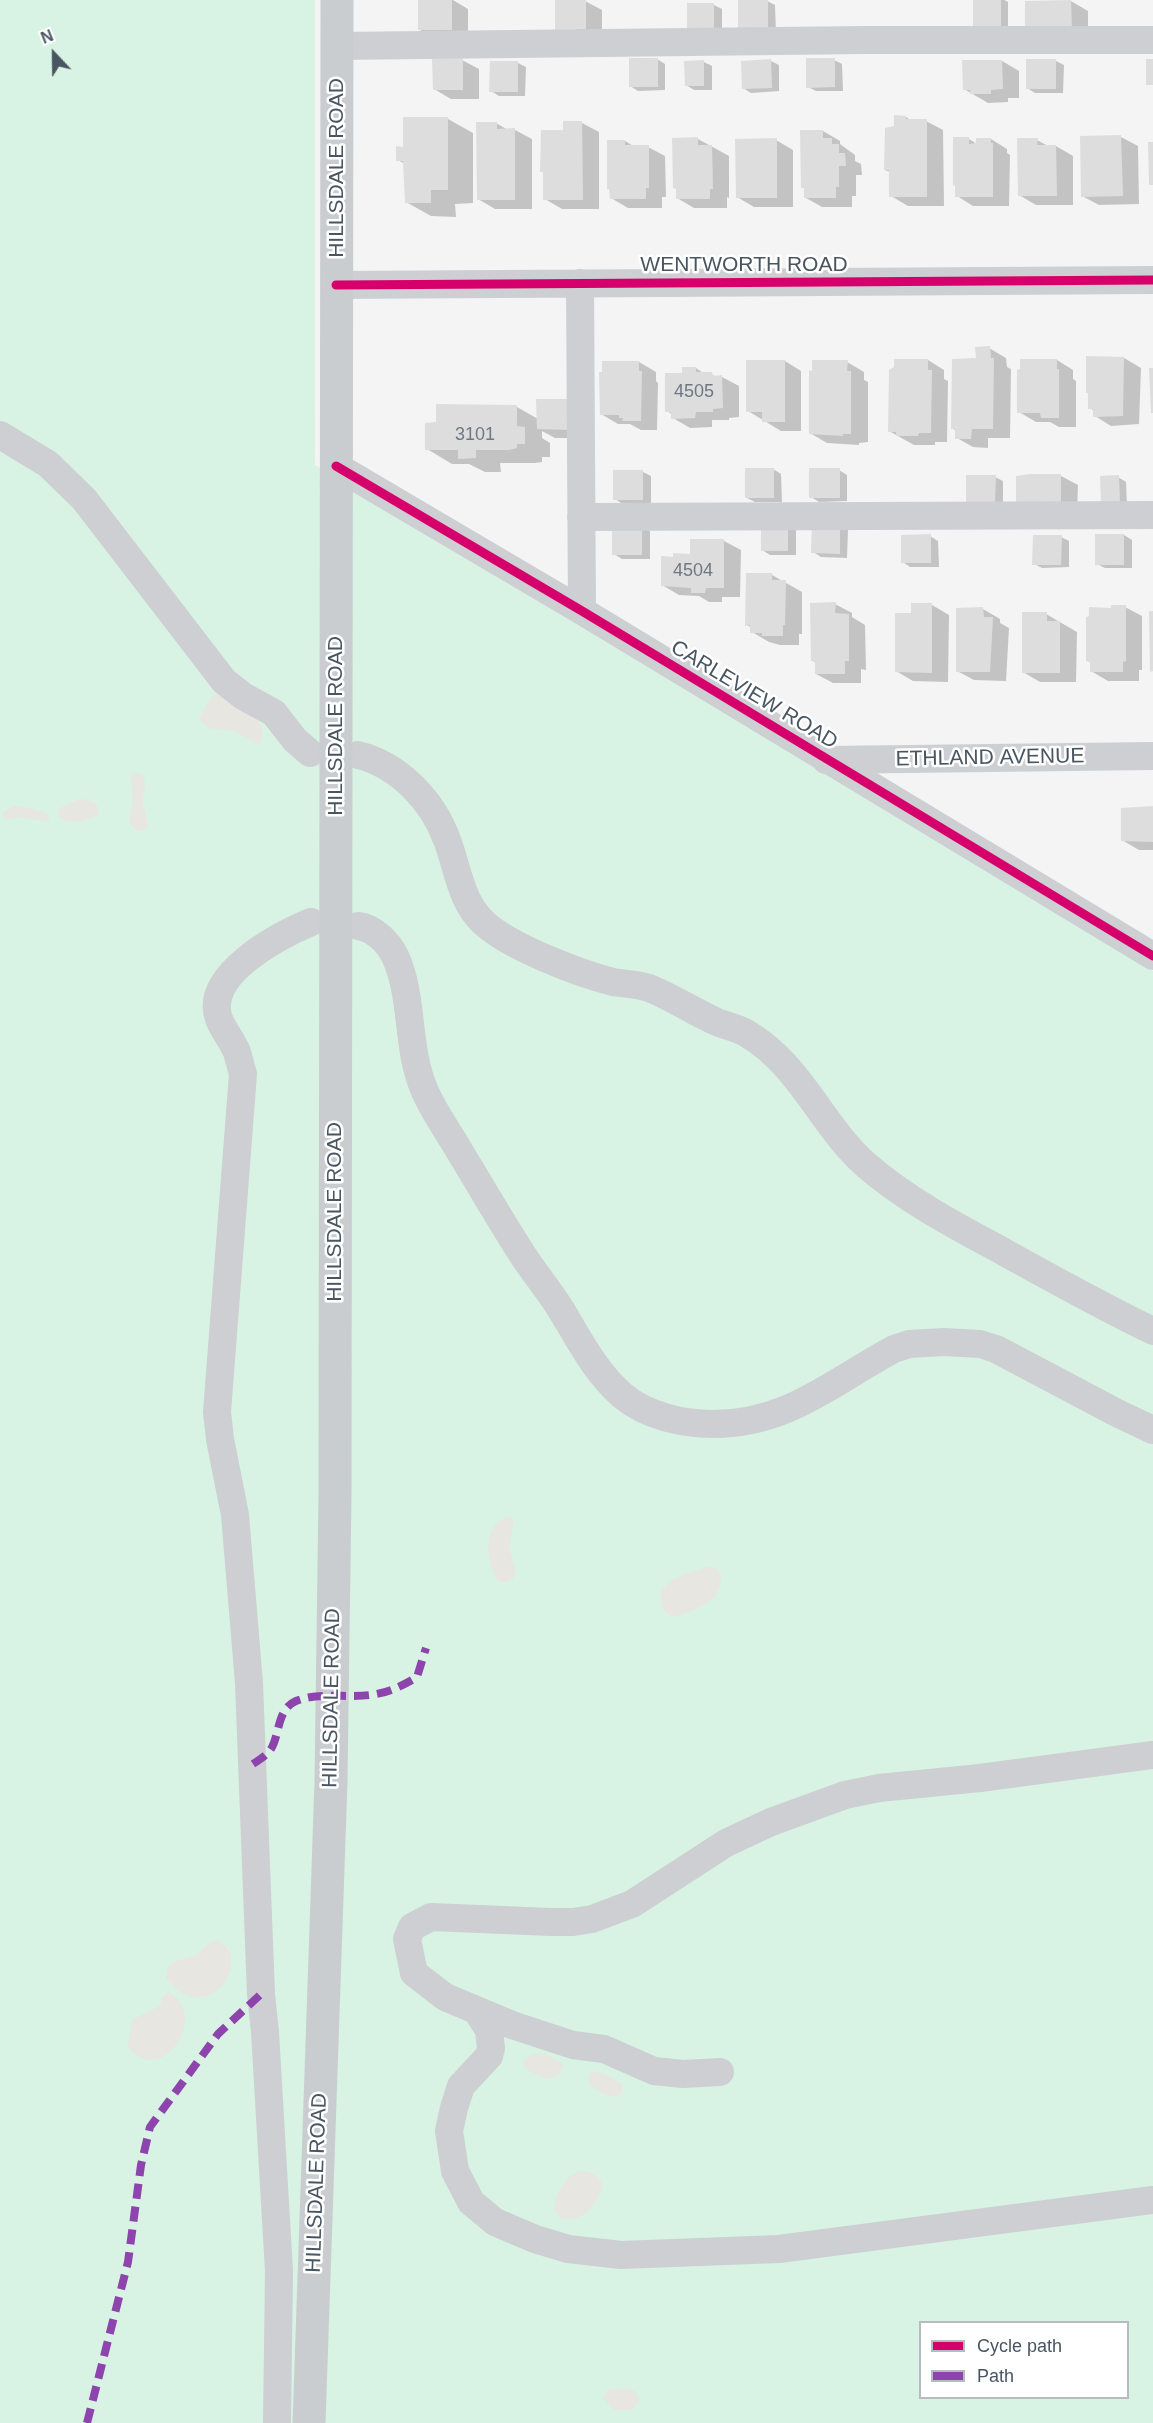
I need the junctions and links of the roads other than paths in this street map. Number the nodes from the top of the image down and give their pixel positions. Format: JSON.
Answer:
{"nodes":[{"id":1,"x":337,"y":0,"type":"edge"},
{"id":2,"x":1153,"y":40,"type":"edge"},
{"id":3,"x":337,"y":46,"type":"junction"},
{"id":4,"x":1153,"y":280,"type":"edge"},
{"id":5,"x":580,"y":283,"type":"junction"},
{"id":6,"x":336,"y":285,"type":"junction"},
{"id":7,"x":0,"y":435,"type":"edge"},
{"id":8,"x":336,"y":466,"type":"junction"},
{"id":9,"x":1153,"y":515,"type":"edge"},
{"id":10,"x":581,"y":517,"type":"junction"},
{"id":11,"x":582,"y":611,"type":"junction"},
{"id":12,"x":310,"y":753,"type":"dead end"},
{"id":13,"x":358,"y":755,"type":"dead end"},
{"id":14,"x":1153,"y":756,"type":"edge"},
{"id":15,"x":826,"y":760,"type":"junction"},
{"id":16,"x":311,"y":922,"type":"dead end"},
{"id":17,"x":358,"y":926,"type":"dead end"},
{"id":18,"x":1153,"y":956,"type":"edge"},
{"id":19,"x":1153,"y":1331,"type":"edge"},
{"id":20,"x":1153,"y":1430,"type":"edge"},
{"id":21,"x":1153,"y":1755,"type":"edge"},
{"id":22,"x":477,"y":2011,"type":"junction"},
{"id":23,"x":720,"y":2072,"type":"dead end"},
{"id":24,"x":1153,"y":2200,"type":"edge"},
{"id":25,"x":277,"y":2423,"type":"edge"},
{"id":26,"x":309,"y":2423,"type":"edge"}],
"edges":[{"from":1,"to":3,"type":"main road","name":"HILLSDALE ROAD"},
{"from":2,"to":3,"type":"street"},
{"from":3,"to":6,"type":"main road","name":"HILLSDALE ROAD"},
{"from":4,"to":5,"type":"street","name":"WENTWORTH ROAD"},
{"from":5,"to":6,"type":"street","name":"WENTWORTH ROAD"},
{"from":5,"to":10,"type":"street"},
{"from":6,"to":8,"type":"main road","name":"HILLSDALE ROAD"},
{"from":7,"to":12,"type":"street"},
{"from":8,"to":11,"type":"street","name":"CARLEVIEW ROAD"},
{"from":8,"to":26,"type":"main road","name":"HILLSDALE ROAD"},
{"from":9,"to":10,"type":"street"},
{"from":10,"to":11,"type":"street"},
{"from":11,"to":15,"type":"street","name":"CARLEVIEW ROAD"},
{"from":13,"to":19,"type":"street"},
{"from":14,"to":15,"type":"street","name":"ETHLAND AVENUE"},
{"from":15,"to":18,"type":"street","name":"CARLEVIEW ROAD"},
{"from":16,"to":25,"type":"street"},
{"from":17,"to":20,"type":"street"},
{"from":21,"to":22,"type":"street"},
{"from":22,"to":23,"type":"street"},
{"from":22,"to":24,"type":"street"}]}
